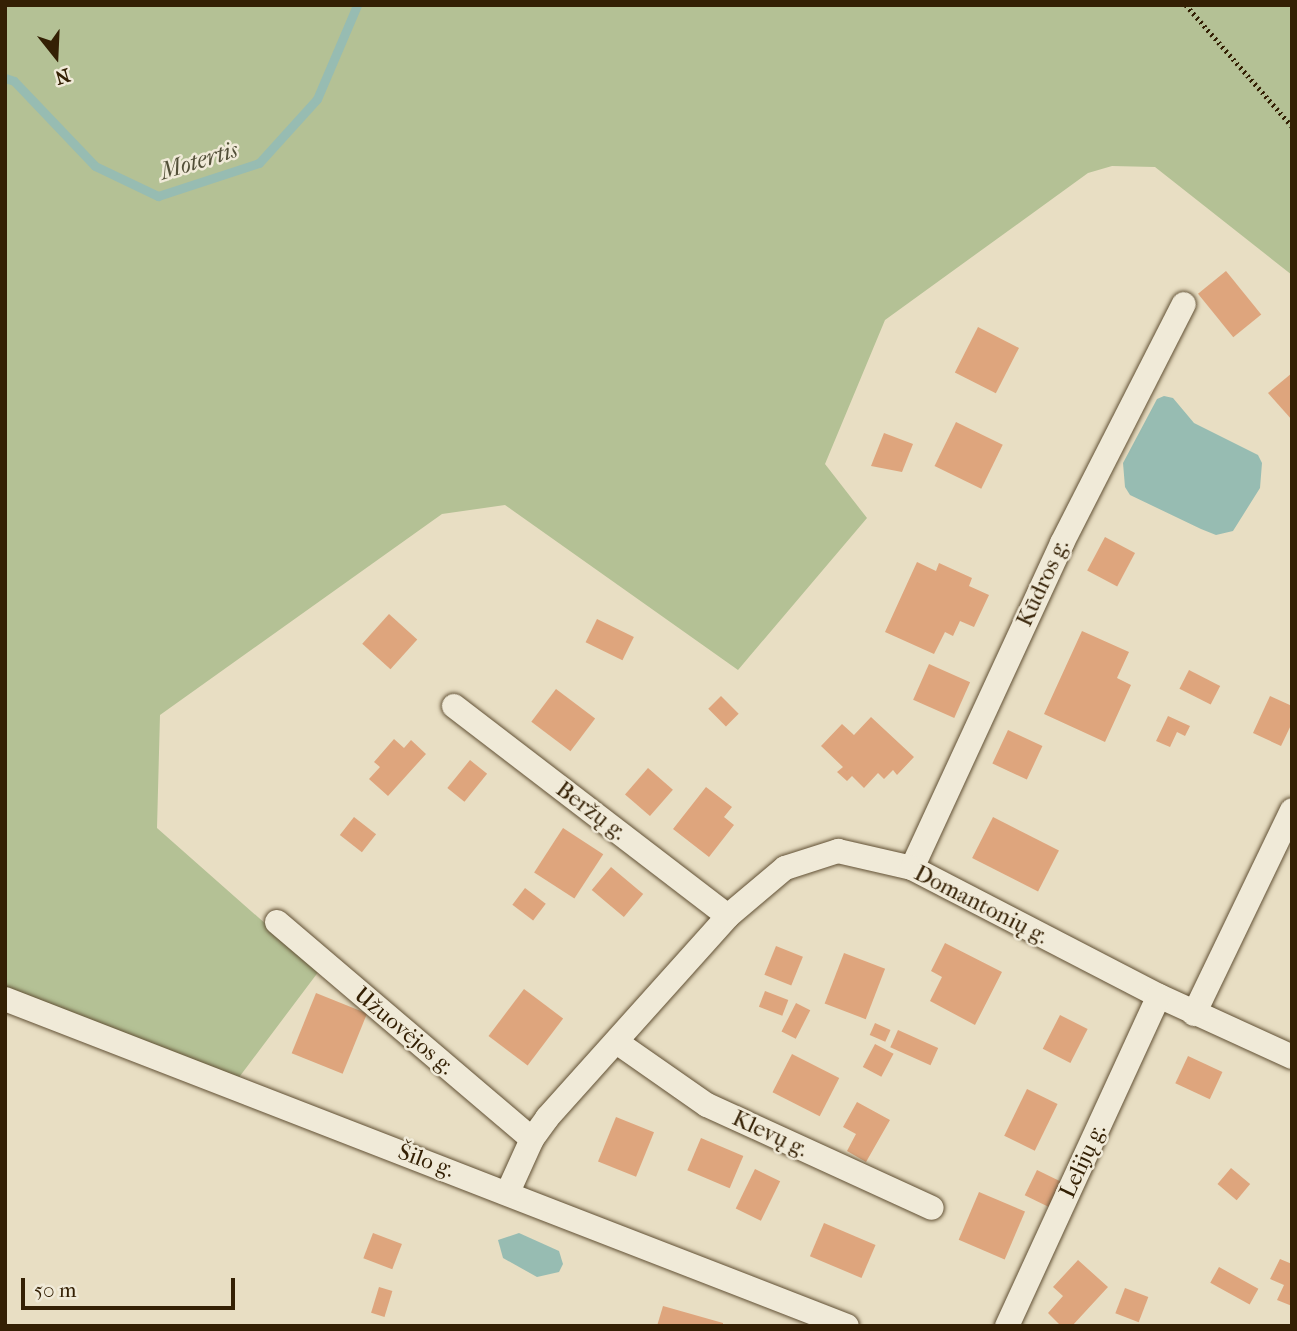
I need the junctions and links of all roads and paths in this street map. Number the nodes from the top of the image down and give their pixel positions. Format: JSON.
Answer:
{"nodes":[{"id":1,"x":1186,"y":5,"type":"edge"},
{"id":2,"x":1292,"y":126,"type":"edge"},
{"id":3,"x":1184,"y":304,"type":"dead end"},
{"id":4,"x":454,"y":706,"type":"dead end"},
{"id":5,"x":1292,"y":810,"type":"edge"},
{"id":6,"x":912,"y":868,"type":"junction"},
{"id":7,"x":728,"y":916,"type":"junction"},
{"id":8,"x":277,"y":922,"type":"dead end"},
{"id":9,"x":1158,"y":996,"type":"junction"},
{"id":10,"x":5,"y":999,"type":"edge"},
{"id":11,"x":1194,"y":1014,"type":"junction"},
{"id":12,"x":618,"y":1043,"type":"junction"},
{"id":13,"x":1292,"y":1057,"type":"edge"},
{"id":14,"x":532,"y":1139,"type":"junction"},
{"id":15,"x":508,"y":1192,"type":"junction"},
{"id":16,"x":932,"y":1208,"type":"dead end"},
{"id":17,"x":847,"y":1326,"type":"edge"},
{"id":18,"x":1007,"y":1326,"type":"edge"}],
"edges":[{"from":1,"to":2,"type":"path"},
{"from":3,"to":6,"type":"street","name":"Kūdros g."},
{"from":4,"to":7,"type":"street","name":"Beržų g."},
{"from":5,"to":11,"type":"street"},
{"from":6,"to":7,"type":"street","name":"Domantonių g."},
{"from":6,"to":9,"type":"street","name":"Domantonių g."},
{"from":7,"to":12,"type":"street","name":"Domantonių g."},
{"from":8,"to":14,"type":"street","name":"Užuovėjos g."},
{"from":9,"to":11,"type":"street","name":"Domantonių g."},
{"from":9,"to":18,"type":"street","name":"Lelijų g."},
{"from":10,"to":15,"type":"street","name":"Šilo g."},
{"from":11,"to":13,"type":"street","name":"Domantonių g."},
{"from":12,"to":14,"type":"street","name":"Domantonių g."},
{"from":12,"to":16,"type":"street","name":"Klevų g."},
{"from":14,"to":15,"type":"street","name":"Domantonių g."},
{"from":15,"to":17,"type":"street","name":"Šilo g."}]}
